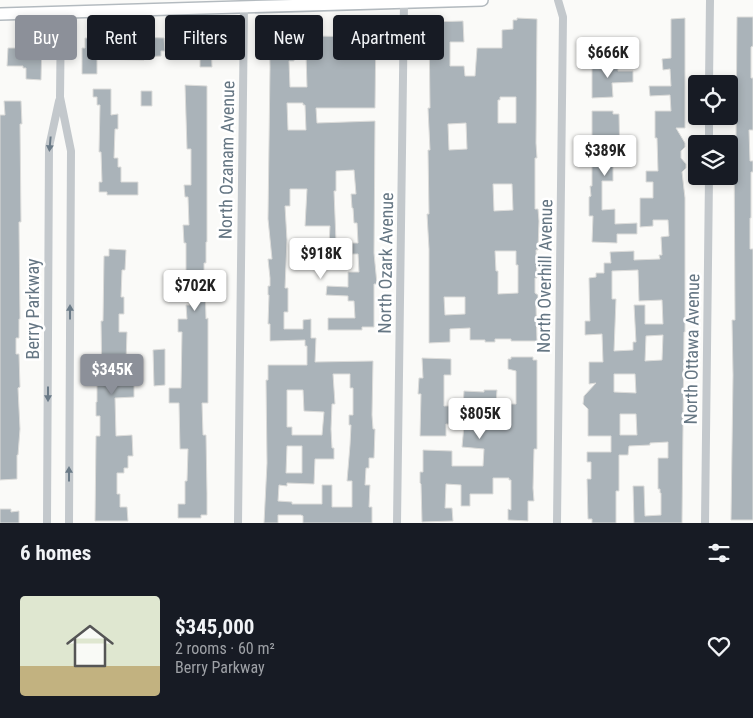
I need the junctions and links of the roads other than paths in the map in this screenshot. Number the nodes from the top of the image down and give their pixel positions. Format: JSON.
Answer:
{"nodes":[{"id":1,"x":482,"y":0,"type":"edge"},
{"id":2,"x":558,"y":0,"type":"edge"},
{"id":3,"x":710,"y":0,"type":"edge"},
{"id":4,"x":404,"y":3,"type":"junction"},
{"id":5,"x":166,"y":5,"type":"edge"},
{"id":6,"x":244,"y":8,"type":"junction"},
{"id":7,"x":61,"y":12,"type":"junction"},
{"id":8,"x":0,"y":14,"type":"edge"},
{"id":9,"x":709,"y":75,"type":"edge"},
{"id":10,"x":60,"y":96,"type":"junction"},
{"id":11,"x":708,"y":185,"type":"edge"},
{"id":12,"x":47,"y":523,"type":"edge"},
{"id":13,"x":69,"y":523,"type":"edge"},
{"id":14,"x":238,"y":523,"type":"edge"},
{"id":15,"x":397,"y":523,"type":"edge"},
{"id":16,"x":557,"y":523,"type":"edge"},
{"id":17,"x":705,"y":523,"type":"edge"}],
"edges":[{"from":1,"to":4,"type":"main road"},
{"from":2,"to":16,"type":"street","name":"North Overhill Avenue"},
{"from":3,"to":9,"type":"street"},
{"from":4,"to":6,"type":"main road"},
{"from":4,"to":15,"type":"street","name":"North Ozark Avenue"},
{"from":5,"to":6,"type":"main road"},
{"from":5,"to":7,"type":"main road"},
{"from":6,"to":14,"type":"street","name":"North Ozanam Avenue"},
{"from":7,"to":8,"type":"main road"},
{"from":7,"to":10,"type":"street","name":"Berry Parkway"},
{"from":10,"to":12,"type":"street","name":"Berry Parkway","one_way":true},
{"from":13,"to":10,"type":"street","name":"Berry Parkway","one_way":true},
{"from":11,"to":17,"type":"street","name":"North Ottawa Avenue"}]}
